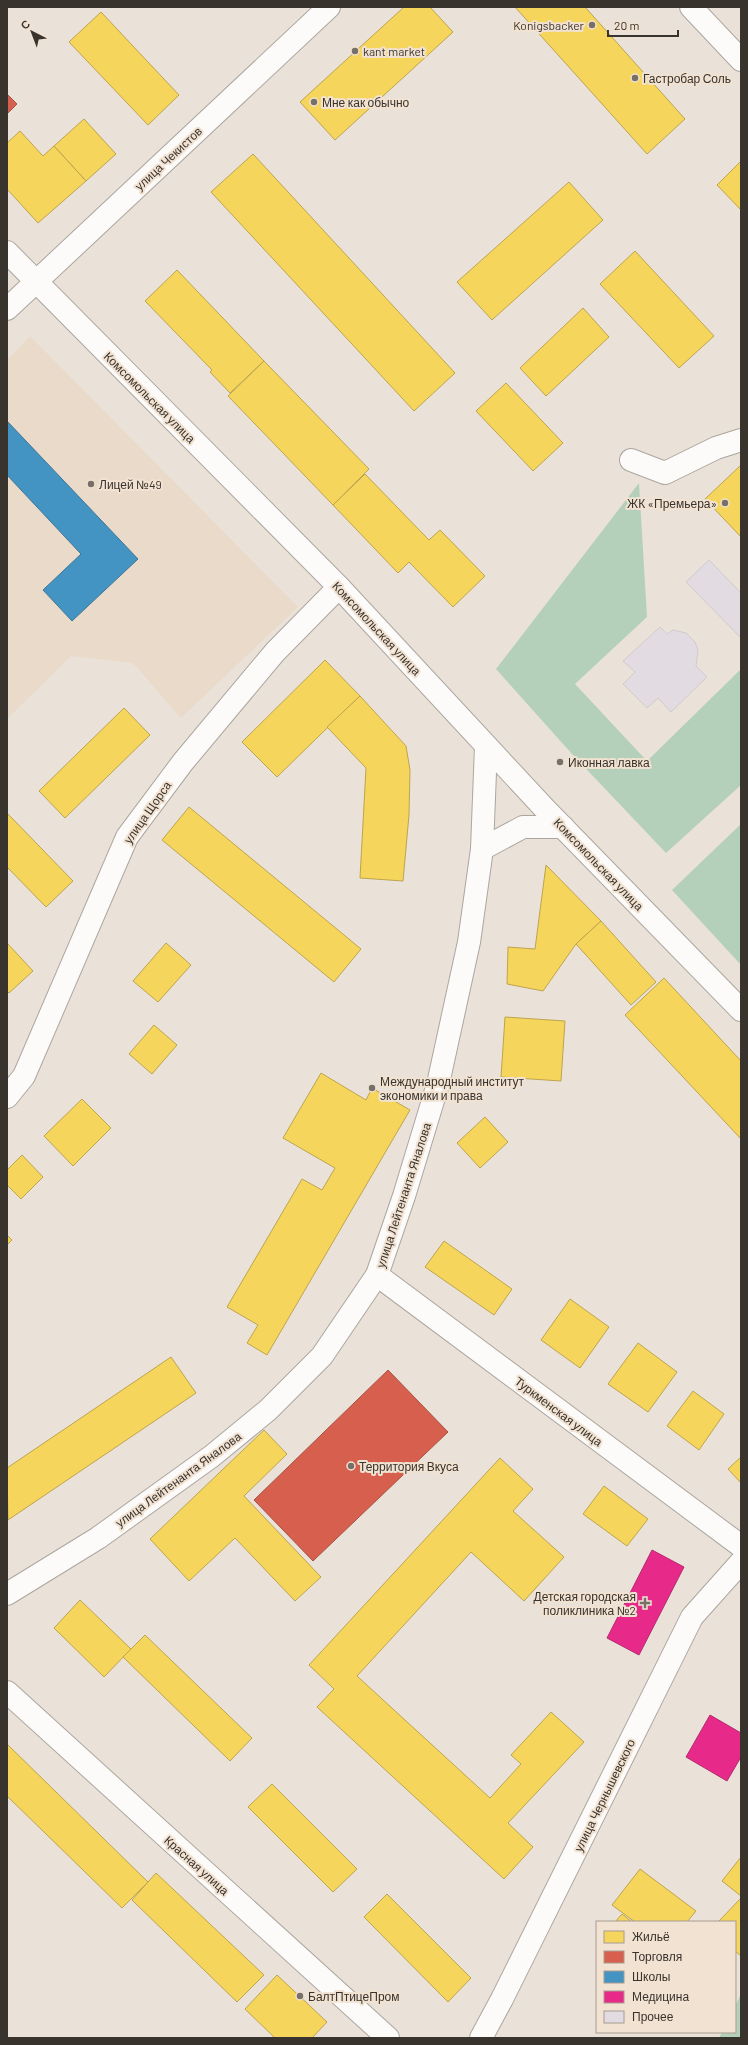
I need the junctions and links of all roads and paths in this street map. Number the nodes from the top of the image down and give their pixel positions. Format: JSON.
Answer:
{"nodes":[{"id":1,"x":329,"y":7,"type":"edge"},
{"id":2,"x":691,"y":7,"type":"edge"},
{"id":3,"x":741,"y":60,"type":"edge"},
{"id":4,"x":7,"y":252,"type":"edge"},
{"id":5,"x":37,"y":283,"type":"junction"},
{"id":6,"x":7,"y":309,"type":"edge"},
{"id":7,"x":741,"y":440,"type":"edge"},
{"id":8,"x":631,"y":460,"type":"dead end"},
{"id":9,"x":338,"y":587,"type":"junction"},
{"id":10,"x":486,"y":746,"type":"junction"},
{"id":11,"x":563,"y":827,"type":"junction"},
{"id":12,"x":482,"y":849,"type":"junction"},
{"id":13,"x":741,"y":1010,"type":"edge"},
{"id":14,"x":7,"y":1097,"type":"edge"},
{"id":15,"x":377,"y":1275,"type":"junction"},
{"id":16,"x":741,"y":1546,"type":"edge"},
{"id":17,"x":741,"y":1562,"type":"edge"},
{"id":18,"x":7,"y":1594,"type":"edge"},
{"id":19,"x":7,"y":1692,"type":"edge"},
{"id":20,"x":388,"y":2038,"type":"edge"},
{"id":21,"x":481,"y":2038,"type":"edge"}],
"edges":[{"from":1,"to":5,"type":"street","name":"улица Чекистов"},
{"from":2,"to":3,"type":"street"},
{"from":4,"to":5,"type":"street","name":"Комсомольская улица"},
{"from":5,"to":6,"type":"street","name":"улица Чекистов"},
{"from":5,"to":9,"type":"street","name":"Комсомольская улица"},
{"from":7,"to":8,"type":"street"},
{"from":9,"to":10,"type":"street","name":"Комсомольская улица"},
{"from":9,"to":14,"type":"street","name":"улица Щорса"},
{"from":10,"to":11,"type":"street","name":"Комсомольская улица"},
{"from":10,"to":12,"type":"street","name":"улица Лейтенанта Яналова"},
{"from":11,"to":12,"type":"street"},
{"from":11,"to":13,"type":"street","name":"Комсомольская улица"},
{"from":12,"to":15,"type":"street","name":"улица Лейтенанта Яналова"},
{"from":15,"to":16,"type":"street","name":"Туркменская улица"},
{"from":15,"to":18,"type":"street","name":"улица Лейтенанта Яналова"},
{"from":17,"to":21,"type":"street","name":"улица Чернышевского"},
{"from":19,"to":20,"type":"street","name":"Красная улица"}]}
